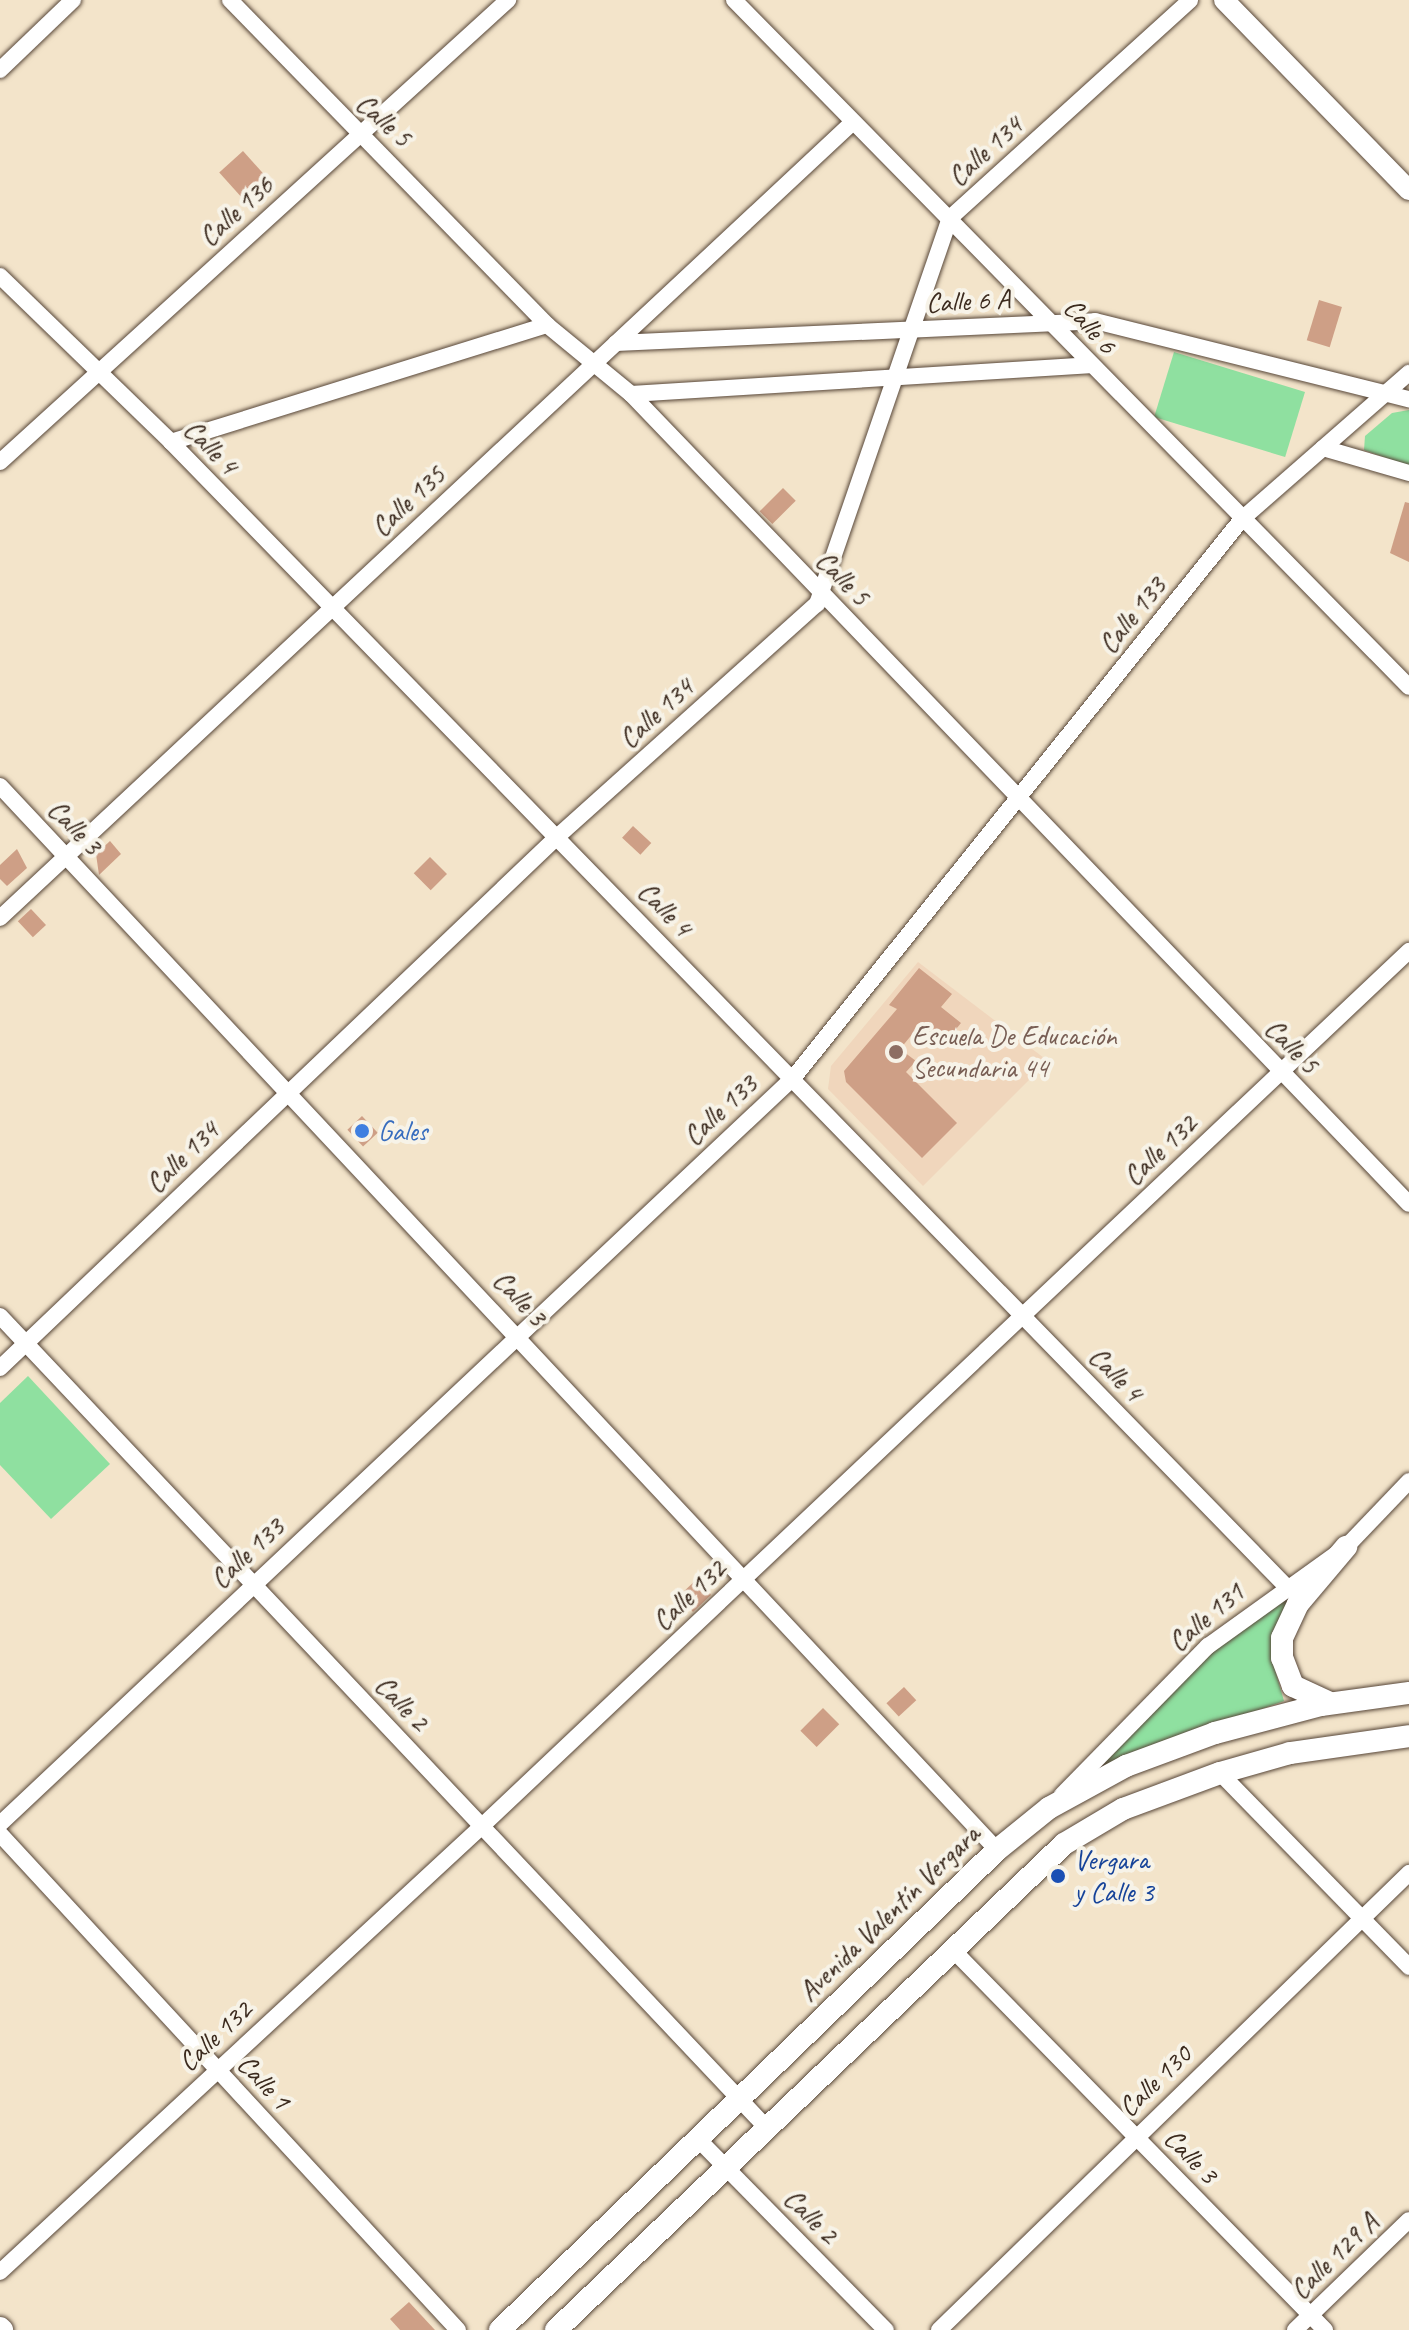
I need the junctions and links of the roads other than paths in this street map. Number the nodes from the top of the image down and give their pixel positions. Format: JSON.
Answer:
{"nodes":[{"id":1,"x":73,"y":0,"type":"edge"},
{"id":2,"x":230,"y":0,"type":"edge"},
{"id":3,"x":508,"y":0,"type":"edge"},
{"id":4,"x":734,"y":0,"type":"edge"},
{"id":5,"x":1190,"y":0,"type":"edge"},
{"id":6,"x":1224,"y":0,"type":"edge"},
{"id":7,"x":0,"y":70,"type":"edge"},
{"id":8,"x":852,"y":123,"type":"junction"},
{"id":9,"x":361,"y":133,"type":"junction"},
{"id":10,"x":1409,"y":190,"type":"edge"},
{"id":11,"x":950,"y":218,"type":"junction"},
{"id":12,"x":0,"y":276,"type":"edge"},
{"id":13,"x":1053,"y":322,"type":"junction"},
{"id":14,"x":547,"y":325,"type":"junction"},
{"id":15,"x":914,"y":329,"type":"junction"},
{"id":16,"x":616,"y":343,"type":"junction"},
{"id":17,"x":593,"y":364,"type":"junction"},
{"id":18,"x":1089,"y":365,"type":"junction"},
{"id":19,"x":99,"y":372,"type":"junction"},
{"id":20,"x":1409,"y":373,"type":"edge"},
{"id":21,"x":897,"y":378,"type":"junction"},
{"id":22,"x":1389,"y":392,"type":"junction"},
{"id":23,"x":631,"y":394,"type":"junction"},
{"id":24,"x":1409,"y":399,"type":"edge"},
{"id":25,"x":171,"y":442,"type":"junction"},
{"id":26,"x":1323,"y":448,"type":"junction"},
{"id":27,"x":0,"y":462,"type":"edge"},
{"id":28,"x":1409,"y":473,"type":"edge"},
{"id":29,"x":1242,"y":519,"type":"junction"},
{"id":30,"x":821,"y":594,"type":"junction"},
{"id":31,"x":331,"y":608,"type":"junction"},
{"id":32,"x":1409,"y":687,"type":"edge"},
{"id":33,"x":0,"y":786,"type":"edge"},
{"id":34,"x":1021,"y":795,"type":"junction"},
{"id":35,"x":558,"y":836,"type":"junction"},
{"id":36,"x":67,"y":856,"type":"junction"},
{"id":37,"x":0,"y":918,"type":"edge"},
{"id":38,"x":1409,"y":951,"type":"edge"},
{"id":39,"x":1281,"y":1072,"type":"junction"},
{"id":40,"x":794,"y":1077,"type":"junction"},
{"id":41,"x":289,"y":1091,"type":"junction"},
{"id":42,"x":1409,"y":1204,"type":"edge"},
{"id":43,"x":0,"y":1316,"type":"edge"},
{"id":44,"x":1023,"y":1316,"type":"junction"},
{"id":45,"x":520,"y":1336,"type":"junction"},
{"id":46,"x":26,"y":1343,"type":"junction"},
{"id":47,"x":0,"y":1368,"type":"edge"},
{"id":48,"x":1409,"y":1481,"type":"edge"},
{"id":49,"x":1346,"y":1547,"type":"junction"},
{"id":50,"x":743,"y":1579,"type":"junction"},
{"id":51,"x":252,"y":1583,"type":"junction"},
{"id":52,"x":1286,"y":1586,"type":"junction"},
{"id":53,"x":1409,"y":1693,"type":"edge"},
{"id":54,"x":1331,"y":1703,"type":"junction"},
{"id":55,"x":1409,"y":1736,"type":"edge"},
{"id":56,"x":1220,"y":1773,"type":"junction"},
{"id":57,"x":1049,"y":1808,"type":"junction"},
{"id":58,"x":0,"y":1824,"type":"edge"},
{"id":59,"x":482,"y":1826,"type":"junction"},
{"id":60,"x":0,"y":1834,"type":"edge"},
{"id":61,"x":997,"y":1850,"type":"junction"},
{"id":62,"x":1409,"y":1873,"type":"edge"},
{"id":63,"x":1362,"y":1919,"type":"junction"},
{"id":64,"x":953,"y":1950,"type":"junction"},
{"id":65,"x":1409,"y":1967,"type":"edge"},
{"id":66,"x":216,"y":2069,"type":"junction"},
{"id":67,"x":738,"y":2099,"type":"junction"},
{"id":68,"x":765,"y":2126,"type":"junction"},
{"id":69,"x":1135,"y":2136,"type":"junction"},
{"id":70,"x":698,"y":2139,"type":"junction"},
{"id":71,"x":725,"y":2166,"type":"junction"},
{"id":72,"x":1409,"y":2220,"type":"edge"},
{"id":73,"x":0,"y":2272,"type":"edge"},
{"id":74,"x":1311,"y":2315,"type":"junction"},
{"id":75,"x":458,"y":2330,"type":"edge"},
{"id":76,"x":500,"y":2330,"type":"edge"},
{"id":77,"x":556,"y":2330,"type":"edge"},
{"id":78,"x":886,"y":2330,"type":"edge"},
{"id":79,"x":939,"y":2330,"type":"edge"},
{"id":80,"x":1295,"y":2330,"type":"edge"},
{"id":81,"x":1325,"y":2330,"type":"edge"}],
"edges":[{"from":1,"to":7,"type":"street"},
{"from":2,"to":9,"type":"street","name":"Calle 5"},
{"from":3,"to":9,"type":"street","name":"Calle 136"},
{"from":4,"to":8,"type":"street","name":"Calle 6"},
{"from":5,"to":11,"type":"street","name":"Calle 134"},
{"from":6,"to":10,"type":"street"},
{"from":8,"to":11,"type":"street","name":"Calle 6"},
{"from":8,"to":16,"type":"street","name":"Calle 135"},
{"from":9,"to":14,"type":"street","name":"Calle 5"},
{"from":9,"to":19,"type":"street","name":"Calle 136"},
{"from":11,"to":13,"type":"street","name":"Calle 6"},
{"from":11,"to":15,"type":"street","name":"Calle 134"},
{"from":12,"to":19,"type":"street","name":"Calle 4"},
{"from":13,"to":15,"type":"street","name":"Calle 6 A"},
{"from":13,"to":18,"type":"street","name":"Calle 6"},
{"from":13,"to":22,"type":"street","name":"Calle 6 A"},
{"from":14,"to":17,"type":"street","name":"Calle 5"},
{"from":14,"to":25,"type":"street"},
{"from":15,"to":16,"type":"street","name":"Calle 6 A"},
{"from":15,"to":21,"type":"street","name":"Calle 134"},
{"from":16,"to":17,"type":"street","name":"Calle 135"},
{"from":17,"to":23,"type":"street","name":"Calle 5"},
{"from":17,"to":31,"type":"street","name":"Calle 135"},
{"from":18,"to":21,"type":"street"},
{"from":18,"to":29,"type":"street","name":"Calle 6"},
{"from":19,"to":25,"type":"street","name":"Calle 4"},
{"from":19,"to":27,"type":"street","name":"Calle 136"},
{"from":20,"to":22,"type":"street","name":"Calle 133"},
{"from":21,"to":23,"type":"street"},
{"from":21,"to":30,"type":"street","name":"Calle 134"},
{"from":22,"to":24,"type":"street","name":"Calle 6 A"},
{"from":22,"to":26,"type":"street","name":"Calle 133"},
{"from":23,"to":30,"type":"street","name":"Calle 5"},
{"from":25,"to":31,"type":"street","name":"Calle 4"},
{"from":26,"to":28,"type":"street"},
{"from":26,"to":29,"type":"street","name":"Calle 133"},
{"from":29,"to":32,"type":"street","name":"Calle 6"},
{"from":29,"to":34,"type":"street","name":"Calle 133"},
{"from":30,"to":34,"type":"street","name":"Calle 5"},
{"from":30,"to":35,"type":"street","name":"Calle 134"},
{"from":31,"to":35,"type":"street","name":"Calle 4"},
{"from":31,"to":36,"type":"street","name":"Calle 135"},
{"from":33,"to":36,"type":"street","name":"Calle 3"},
{"from":34,"to":39,"type":"street","name":"Calle 5"},
{"from":34,"to":40,"type":"street","name":"Calle 133"},
{"from":35,"to":40,"type":"street","name":"Calle 4"},
{"from":35,"to":41,"type":"street","name":"Calle 134"},
{"from":36,"to":37,"type":"street","name":"Calle 135"},
{"from":36,"to":41,"type":"street","name":"Calle 3"},
{"from":38,"to":39,"type":"street","name":"Calle 132"},
{"from":39,"to":42,"type":"street","name":"Calle 5"},
{"from":39,"to":44,"type":"street","name":"Calle 132"},
{"from":40,"to":44,"type":"street","name":"Calle 4"},
{"from":40,"to":45,"type":"street","name":"Calle 133"},
{"from":41,"to":45,"type":"street","name":"Calle 3"},
{"from":41,"to":46,"type":"street","name":"Calle 134"},
{"from":43,"to":46,"type":"street","name":"Calle 2"},
{"from":44,"to":50,"type":"street","name":"Calle 132"},
{"from":44,"to":52,"type":"street","name":"Calle 4"},
{"from":45,"to":50,"type":"street","name":"Calle 3"},
{"from":45,"to":51,"type":"street","name":"Calle 133"},
{"from":46,"to":47,"type":"street","name":"Calle 134"},
{"from":46,"to":51,"type":"street","name":"Calle 2"},
{"from":48,"to":49,"type":"street","name":"Calle 131"},
{"from":49,"to":52,"type":"street","name":"Calle 131"},
{"from":49,"to":54,"type":"main road"},
{"from":50,"to":59,"type":"street","name":"Calle 132"},
{"from":50,"to":61,"type":"street","name":"Calle 3"},
{"from":51,"to":58,"type":"street","name":"Calle 133"},
{"from":51,"to":59,"type":"street","name":"Calle 2"},
{"from":52,"to":57,"type":"street","name":"Calle 131"},
{"from":53,"to":54,"type":"main road","name":"Avenida Valentín Vergara"},
{"from":54,"to":57,"type":"main road","name":"Avenida Valentín Vergara"},
{"from":55,"to":56,"type":"main road"},
{"from":56,"to":63,"type":"street"},
{"from":56,"to":64,"type":"main road"},
{"from":57,"to":61,"type":"main road","name":"Avenida Valentín Vergara"},
{"from":59,"to":66,"type":"street","name":"Calle 132"},
{"from":59,"to":67,"type":"street","name":"Calle 2"},
{"from":60,"to":66,"type":"street","name":"Calle 1"},
{"from":61,"to":67,"type":"main road","name":"Avenida Valentín Vergara"},
{"from":62,"to":63,"type":"street","name":"Calle 130"},
{"from":63,"to":65,"type":"street"},
{"from":63,"to":69,"type":"street","name":"Calle 130"},
{"from":64,"to":68,"type":"main road"},
{"from":64,"to":69,"type":"street","name":"Calle 3"},
{"from":66,"to":73,"type":"street","name":"Calle 132"},
{"from":66,"to":75,"type":"street","name":"Calle 1"},
{"from":67,"to":68,"type":"street","name":"Calle 2"},
{"from":67,"to":70,"type":"main road","name":"Avenida Valentín Vergara"},
{"from":68,"to":71,"type":"main road"},
{"from":69,"to":74,"type":"street","name":"Calle 3"},
{"from":69,"to":79,"type":"street","name":"Calle 130"},
{"from":70,"to":71,"type":"street","name":"Calle 2"},
{"from":70,"to":76,"type":"main road","name":"Avenida Valentín Vergara"},
{"from":71,"to":77,"type":"main road"},
{"from":71,"to":78,"type":"street","name":"Calle 2"},
{"from":72,"to":74,"type":"street","name":"Calle 129 A"},
{"from":74,"to":80,"type":"street","name":"Calle 129 A"},
{"from":74,"to":81,"type":"street","name":"Calle 3"}]}
